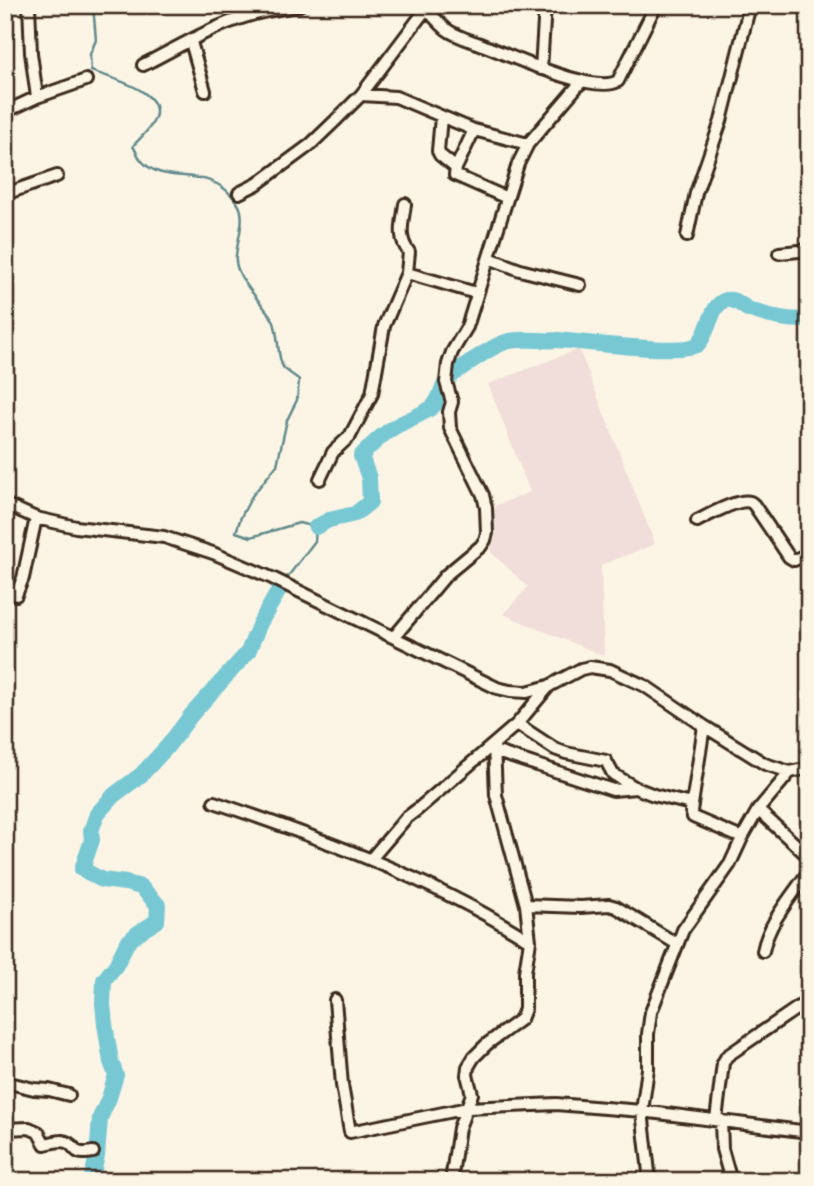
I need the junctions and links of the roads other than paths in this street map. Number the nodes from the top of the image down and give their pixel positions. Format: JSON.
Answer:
{"nodes":[{"id":1,"x":29,"y":5,"type":"edge"},
{"id":2,"x":300,"y":5,"type":"edge"},
{"id":3,"x":545,"y":5,"type":"edge"},
{"id":4,"x":656,"y":5,"type":"edge"},
{"id":5,"x":750,"y":5,"type":"edge"},
{"id":6,"x":285,"y":7,"type":"edge"},
{"id":7,"x":425,"y":7,"type":"edge"},
{"id":8,"x":191,"y":41,"type":"junction"},
{"id":9,"x":143,"y":65,"type":"dead end"},
{"id":10,"x":541,"y":69,"type":"junction"},
{"id":11,"x":86,"y":80,"type":"dead end"},
{"id":12,"x":582,"y":81,"type":"junction"},
{"id":13,"x":205,"y":91,"type":"dead end"},
{"id":14,"x":361,"y":95,"type":"junction"},
{"id":15,"x":37,"y":97,"type":"junction"},
{"id":16,"x":5,"y":112,"type":"edge"},
{"id":17,"x":441,"y":117,"type":"junction"},
{"id":18,"x":474,"y":130,"type":"junction"},
{"id":19,"x":528,"y":144,"type":"junction"},
{"id":20,"x":456,"y":168,"type":"junction"},
{"id":21,"x":57,"y":176,"type":"dead end"},
{"id":22,"x":239,"y":193,"type":"dead end"},
{"id":23,"x":5,"y":194,"type":"edge"},
{"id":24,"x":507,"y":198,"type":"junction"},
{"id":25,"x":405,"y":204,"type":"dead end"},
{"id":26,"x":687,"y":236,"type":"dead end"},
{"id":27,"x":809,"y":250,"type":"edge"},
{"id":28,"x":779,"y":253,"type":"dead end"},
{"id":29,"x":489,"y":258,"type":"junction"},
{"id":30,"x":407,"y":273,"type":"junction"},
{"id":31,"x":580,"y":285,"type":"dead end"},
{"id":32,"x":476,"y":293,"type":"junction"},
{"id":33,"x":320,"y":479,"type":"dead end"},
{"id":34,"x":5,"y":504,"type":"edge"},
{"id":35,"x":36,"y":518,"type":"junction"},
{"id":36,"x":696,"y":521,"type":"dead end"},
{"id":37,"x":809,"y":554,"type":"edge"},
{"id":38,"x":16,"y":595,"type":"dead end"},
{"id":39,"x":394,"y":637,"type":"junction"},
{"id":40,"x":549,"y":686,"type":"junction"},
{"id":41,"x":517,"y":724,"type":"junction"},
{"id":42,"x":704,"y":726,"type":"junction"},
{"id":43,"x":494,"y":748,"type":"junction"},
{"id":44,"x":809,"y":768,"type":"edge"},
{"id":45,"x":790,"y":772,"type":"junction"},
{"id":46,"x":636,"y":788,"type":"junction"},
{"id":47,"x":214,"y":802,"type":"dead end"},
{"id":48,"x":691,"y":804,"type":"junction"},
{"id":49,"x":758,"y":810,"type":"junction"},
{"id":50,"x":742,"y":838,"type":"junction"},
{"id":51,"x":809,"y":857,"type":"edge"},
{"id":52,"x":371,"y":859,"type":"junction"},
{"id":53,"x":809,"y":871,"type":"edge"},
{"id":54,"x":526,"y":905,"type":"junction"},
{"id":55,"x":530,"y":941,"type":"junction"},
{"id":56,"x":677,"y":944,"type":"junction"},
{"id":57,"x":763,"y":951,"type":"dead end"},
{"id":58,"x":335,"y":1000,"type":"dead end"},
{"id":59,"x":809,"y":1000,"type":"edge"},
{"id":60,"x":5,"y":1082,"type":"edge"},
{"id":61,"x":69,"y":1095,"type":"dead end"},
{"id":62,"x":468,"y":1108,"type":"junction"},
{"id":63,"x":642,"y":1111,"type":"junction"},
{"id":64,"x":718,"y":1120,"type":"junction"},
{"id":65,"x":5,"y":1129,"type":"edge"},
{"id":66,"x":809,"y":1132,"type":"edge"},
{"id":67,"x":93,"y":1152,"type":"dead end"},
{"id":68,"x":452,"y":1181,"type":"edge"},
{"id":69,"x":650,"y":1181,"type":"edge"},
{"id":70,"x":731,"y":1181,"type":"edge"}],
"edges":[{"from":1,"to":15,"type":"street"},
{"from":2,"to":6,"type":"street"},
{"from":3,"to":10,"type":"street"},
{"from":4,"to":12,"type":"street"},
{"from":5,"to":26,"type":"street"},
{"from":6,"to":8,"type":"street"},
{"from":7,"to":10,"type":"street"},
{"from":7,"to":14,"type":"street"},
{"from":8,"to":9,"type":"street"},
{"from":8,"to":13,"type":"street"},
{"from":10,"to":12,"type":"street"},
{"from":11,"to":15,"type":"street"},
{"from":12,"to":19,"type":"street"},
{"from":14,"to":17,"type":"street"},
{"from":14,"to":22,"type":"street"},
{"from":15,"to":16,"type":"street"},
{"from":17,"to":18,"type":"street"},
{"from":17,"to":20,"type":"street"},
{"from":18,"to":19,"type":"street"},
{"from":18,"to":20,"type":"street"},
{"from":19,"to":24,"type":"street"},
{"from":20,"to":24,"type":"street"},
{"from":21,"to":23,"type":"street"},
{"from":24,"to":29,"type":"street"},
{"from":25,"to":30,"type":"street"},
{"from":27,"to":28,"type":"street"},
{"from":29,"to":31,"type":"street"},
{"from":29,"to":32,"type":"street"},
{"from":30,"to":32,"type":"street"},
{"from":30,"to":33,"type":"street"},
{"from":32,"to":39,"type":"street"},
{"from":34,"to":35,"type":"street"},
{"from":35,"to":38,"type":"street"},
{"from":35,"to":39,"type":"street"},
{"from":36,"to":37,"type":"street"},
{"from":39,"to":40,"type":"street"},
{"from":40,"to":41,"type":"street"},
{"from":40,"to":42,"type":"street"},
{"from":41,"to":43,"type":"street"},
{"from":41,"to":46,"type":"street"},
{"from":42,"to":45,"type":"street"},
{"from":42,"to":48,"type":"street"},
{"from":43,"to":46,"type":"street"},
{"from":43,"to":52,"type":"street"},
{"from":43,"to":54,"type":"street"},
{"from":44,"to":45,"type":"street"},
{"from":45,"to":49,"type":"street"},
{"from":46,"to":48,"type":"street"},
{"from":47,"to":52,"type":"street"},
{"from":48,"to":50,"type":"street"},
{"from":49,"to":50,"type":"street"},
{"from":49,"to":51,"type":"street"},
{"from":50,"to":56,"type":"street"},
{"from":52,"to":55,"type":"street"},
{"from":53,"to":57,"type":"street"},
{"from":54,"to":55,"type":"street"},
{"from":54,"to":56,"type":"street"},
{"from":55,"to":62,"type":"street"},
{"from":56,"to":63,"type":"street"},
{"from":58,"to":62,"type":"street"},
{"from":59,"to":64,"type":"street"},
{"from":60,"to":61,"type":"street"},
{"from":62,"to":63,"type":"street"},
{"from":62,"to":68,"type":"street"},
{"from":63,"to":64,"type":"street"},
{"from":63,"to":69,"type":"street"},
{"from":64,"to":66,"type":"street"},
{"from":64,"to":70,"type":"street"},
{"from":65,"to":67,"type":"street"}]}
